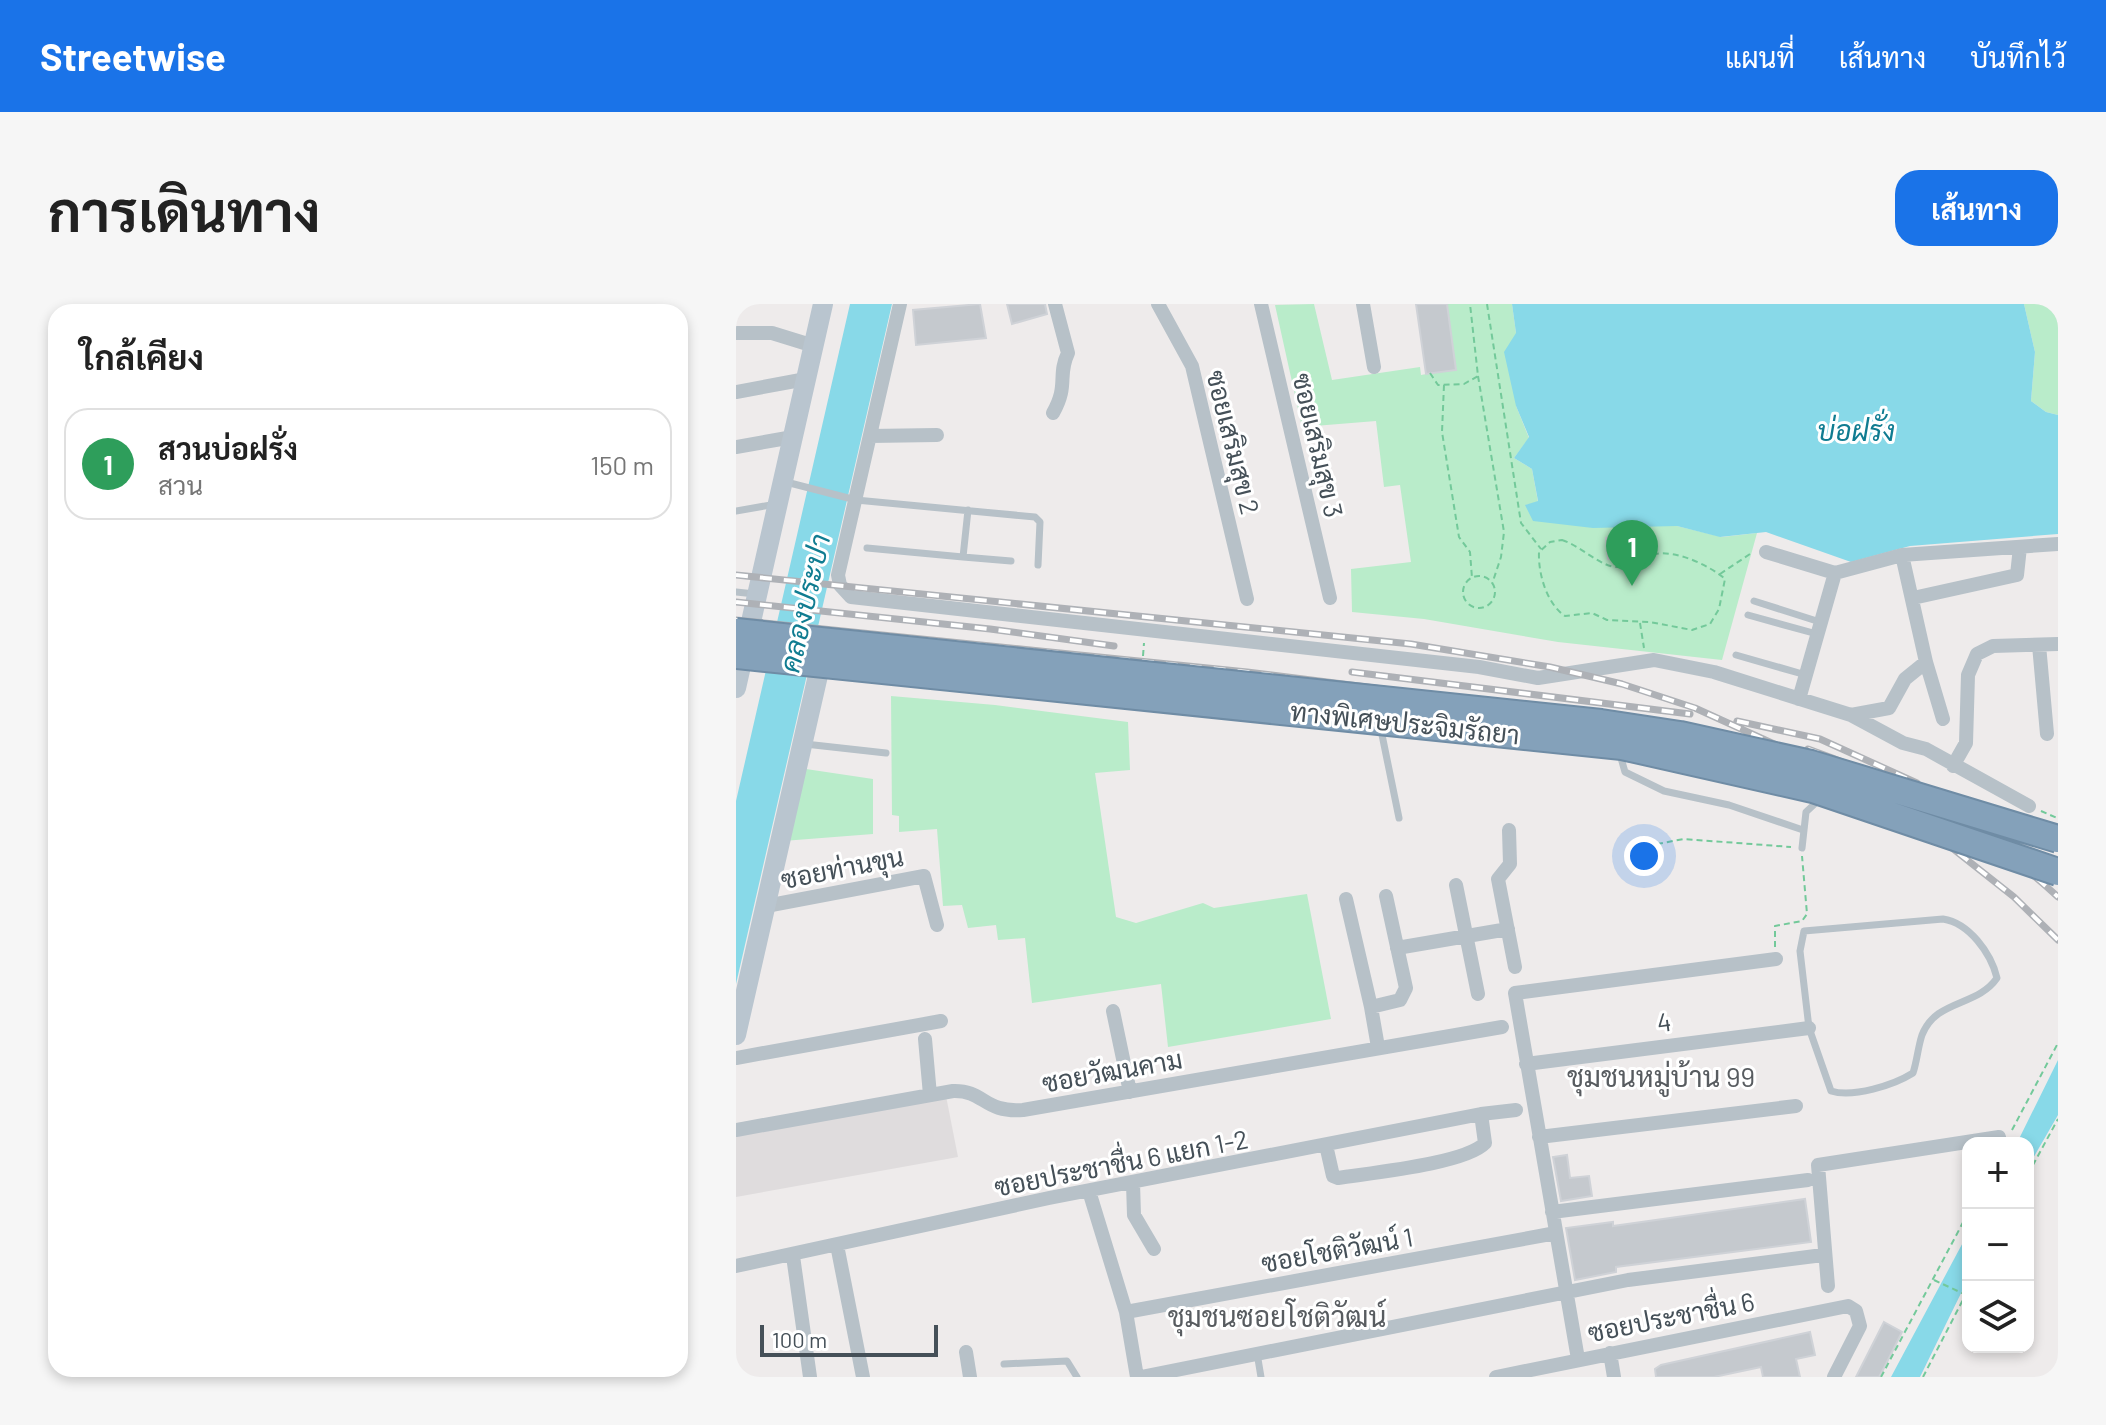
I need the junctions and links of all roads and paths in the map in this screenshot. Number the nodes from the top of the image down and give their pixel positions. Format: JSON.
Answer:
{"nodes":[{"id":1,"x":823,"y":304,"type":"edge"},
{"id":2,"x":900,"y":304,"type":"edge"},
{"id":3,"x":1055,"y":304,"type":"edge"},
{"id":4,"x":1158,"y":304,"type":"edge"},
{"id":5,"x":1261,"y":304,"type":"edge"},
{"id":6,"x":1363,"y":304,"type":"edge"},
{"id":7,"x":1470,"y":304,"type":"edge"},
{"id":8,"x":1487,"y":304,"type":"edge"},
{"id":9,"x":736,"y":333,"type":"edge"},
{"id":10,"x":814,"y":346,"type":"junction"},
{"id":11,"x":1374,"y":367,"type":"dead end"},
{"id":12,"x":1430,"y":373,"type":"dead end"},
{"id":13,"x":1478,"y":376,"type":"junction"},
{"id":14,"x":806,"y":379,"type":"junction"},
{"id":15,"x":1444,"y":385,"type":"junction"},
{"id":16,"x":736,"y":392,"type":"edge"},
{"id":17,"x":1053,"y":413,"type":"dead end"},
{"id":18,"x":937,"y":435,"type":"dead end"},
{"id":19,"x":870,"y":436,"type":"junction"},
{"id":20,"x":793,"y":437,"type":"junction"},
{"id":21,"x":736,"y":447,"type":"edge"},
{"id":22,"x":783,"y":481,"type":"junction"},
{"id":23,"x":852,"y":499,"type":"junction"},
{"id":24,"x":778,"y":504,"type":"junction"},
{"id":25,"x":968,"y":510,"type":"junction"},
{"id":26,"x":736,"y":511,"type":"edge"},
{"id":27,"x":2058,"y":544,"type":"edge"},
{"id":28,"x":2020,"y":547,"type":"junction"},
{"id":29,"x":867,"y":548,"type":"dead end"},
{"id":30,"x":1542,"y":549,"type":"junction"},
{"id":31,"x":1766,"y":552,"type":"joint"},
{"id":32,"x":1902,"y":555,"type":"junction"},
{"id":33,"x":963,"y":557,"type":"junction"},
{"id":34,"x":1011,"y":561,"type":"dead end"},
{"id":35,"x":1038,"y":565,"type":"dead end"},
{"id":36,"x":1835,"y":573,"type":"junction"},
{"id":37,"x":1720,"y":574,"type":"junction"},
{"id":38,"x":1472,"y":578,"type":"junction"},
{"id":39,"x":1492,"y":584,"type":"junction"},
{"id":40,"x":736,"y":592,"type":"edge"},
{"id":41,"x":757,"y":594,"type":"junction"},
{"id":42,"x":1330,"y":598,"type":"dead end"},
{"id":43,"x":1913,"y":598,"type":"junction"},
{"id":44,"x":1247,"y":599,"type":"dead end"},
{"id":45,"x":1754,"y":601,"type":"dead end"},
{"id":46,"x":1748,"y":615,"type":"dead end"},
{"id":47,"x":1639,"y":622,"type":"junction"},
{"id":48,"x":1821,"y":628,"type":"junction"},
{"id":49,"x":1145,"y":630,"type":"junction"},
{"id":50,"x":736,"y":632,"type":"edge"},
{"id":51,"x":2058,"y":644,"type":"edge"},
{"id":52,"x":825,"y":645,"type":"joint"},
{"id":53,"x":2039,"y":645,"type":"junction"},
{"id":54,"x":1736,"y":655,"type":"dead end"},
{"id":55,"x":738,"y":660,"type":"edge"},
{"id":56,"x":1647,"y":661,"type":"junction"},
{"id":57,"x":1926,"y":662,"type":"junction"},
{"id":58,"x":1141,"y":675,"type":"junction"},
{"id":59,"x":1806,"y":675,"type":"junction"},
{"id":60,"x":736,"y":688,"type":"edge"},
{"id":61,"x":1374,"y":695,"type":"junction"},
{"id":62,"x":1799,"y":699,"type":"junction"},
{"id":63,"x":1851,"y":715,"type":"junction"},
{"id":64,"x":1611,"y":718,"type":"junction"},
{"id":65,"x":1943,"y":719,"type":"dead end"},
{"id":66,"x":2047,"y":734,"type":"dead end"},
{"id":67,"x":803,"y":744,"type":"junction"},
{"id":68,"x":886,"y":753,"type":"dead end"},
{"id":69,"x":1953,"y":766,"type":"junction"},
{"id":70,"x":2029,"y":806,"type":"joint"},
{"id":71,"x":1399,"y":818,"type":"dead end"},
{"id":72,"x":2058,"y":818,"type":"edge"},
{"id":73,"x":1509,"y":830,"type":"dead end"},
{"id":74,"x":1803,"y":830,"type":"junction"},
{"id":75,"x":2058,"y":839,"type":"edge"},
{"id":76,"x":1657,"y":844,"type":"dead end"},
{"id":77,"x":1802,"y":848,"type":"junction"},
{"id":78,"x":2058,"y":872,"type":"edge"},
{"id":79,"x":1456,"y":885,"type":"dead end"},
{"id":80,"x":1386,"y":896,"type":"dead end"},
{"id":81,"x":1346,"y":899,"type":"dead end"},
{"id":82,"x":766,"y":906,"type":"junction"},
{"id":83,"x":937,"y":925,"type":"dead end"},
{"id":84,"x":1508,"y":929,"type":"junction"},
{"id":85,"x":1466,"y":936,"type":"junction"},
{"id":86,"x":1397,"y":948,"type":"junction"},
{"id":87,"x":1776,"y":959,"type":"joint"},
{"id":88,"x":1515,"y":967,"type":"dead end"},
{"id":89,"x":1478,"y":994,"type":"dead end"},
{"id":90,"x":1371,"y":1007,"type":"junction"},
{"id":91,"x":1113,"y":1011,"type":"dead end"},
{"id":92,"x":941,"y":1021,"type":"dead end"},
{"id":93,"x":1502,"y":1027,"type":"dead end"},
{"id":94,"x":1809,"y":1028,"type":"junction"},
{"id":95,"x":736,"y":1035,"type":"edge"},
{"id":96,"x":925,"y":1039,"type":"dead end"},
{"id":97,"x":2058,"y":1043,"type":"edge"},
{"id":98,"x":1378,"y":1047,"type":"junction"},
{"id":99,"x":736,"y":1058,"type":"edge"},
{"id":100,"x":1526,"y":1064,"type":"junction"},
{"id":101,"x":1130,"y":1092,"type":"junction"},
{"id":102,"x":930,"y":1095,"type":"junction"},
{"id":103,"x":1796,"y":1106,"type":"dead end"},
{"id":104,"x":1516,"y":1110,"type":"dead end"},
{"id":105,"x":1481,"y":1114,"type":"junction"},
{"id":106,"x":2058,"y":1119,"type":"edge"},
{"id":107,"x":736,"y":1130,"type":"edge"},
{"id":108,"x":1539,"y":1137,"type":"junction"},
{"id":109,"x":2004,"y":1137,"type":"edge"},
{"id":110,"x":1962,"y":1143,"type":"edge"},
{"id":111,"x":1326,"y":1145,"type":"junction"},
{"id":112,"x":2034,"y":1163,"type":"edge"},
{"id":113,"x":1808,"y":1180,"type":"dead end"},
{"id":114,"x":1133,"y":1183,"type":"junction"},
{"id":115,"x":1089,"y":1191,"type":"junction"},
{"id":116,"x":1552,"y":1212,"type":"junction"},
{"id":117,"x":1962,"y":1224,"type":"edge"},
{"id":118,"x":1556,"y":1233,"type":"junction"},
{"id":119,"x":837,"y":1245,"type":"junction"},
{"id":120,"x":1154,"y":1249,"type":"dead end"},
{"id":121,"x":1823,"y":1255,"type":"junction"},
{"id":122,"x":793,"y":1256,"type":"junction"},
{"id":123,"x":736,"y":1266,"type":"edge"},
{"id":124,"x":1933,"y":1279,"type":"junction"},
{"id":125,"x":1828,"y":1286,"type":"dead end"},
{"id":126,"x":1962,"y":1290,"type":"edge"},
{"id":127,"x":1566,"y":1292,"type":"junction"},
{"id":128,"x":1962,"y":1302,"type":"edge"},
{"id":129,"x":1126,"y":1312,"type":"junction"},
{"id":130,"x":966,"y":1352,"type":"dead end"},
{"id":131,"x":1257,"y":1353,"type":"junction"},
{"id":132,"x":1610,"y":1353,"type":"junction"},
{"id":133,"x":1578,"y":1359,"type":"junction"},
{"id":134,"x":1004,"y":1364,"type":"dead end"},
{"id":135,"x":1532,"y":1374,"type":"edge"},
{"id":136,"x":810,"y":1377,"type":"edge"},
{"id":137,"x":863,"y":1377,"type":"edge"},
{"id":138,"x":970,"y":1377,"type":"edge"},
{"id":139,"x":1077,"y":1377,"type":"edge"},
{"id":140,"x":1139,"y":1377,"type":"edge"},
{"id":141,"x":1261,"y":1377,"type":"edge"},
{"id":142,"x":1496,"y":1377,"type":"edge"},
{"id":143,"x":1614,"y":1377,"type":"edge"},
{"id":144,"x":1834,"y":1377,"type":"edge"},
{"id":145,"x":1881,"y":1377,"type":"edge"},
{"id":146,"x":1923,"y":1377,"type":"edge"}],
"edges":[{"from":1,"to":10,"type":"main road"},
{"from":2,"to":19,"type":"street"},
{"from":3,"to":17,"type":"street"},
{"from":4,"to":44,"type":"street","name":"ซอยเสริมสุข 2"},
{"from":5,"to":42,"type":"street","name":"ซอยเสริมสุข 3"},
{"from":6,"to":11,"type":"street"},
{"from":7,"to":13,"type":"path"},
{"from":8,"to":30,"type":"path"},
{"from":9,"to":10,"type":"street"},
{"from":10,"to":14,"type":"main road"},
{"from":12,"to":15,"type":"path"},
{"from":13,"to":15,"type":"path"},
{"from":13,"to":39,"type":"path"},
{"from":14,"to":16,"type":"street"},
{"from":14,"to":20,"type":"main road"},
{"from":15,"to":38,"type":"path"},
{"from":18,"to":19,"type":"street"},
{"from":19,"to":23,"type":"street"},
{"from":20,"to":21,"type":"street"},
{"from":20,"to":22,"type":"main road"},
{"from":22,"to":23,"type":"lane"},
{"from":22,"to":24,"type":"main road"},
{"from":23,"to":25,"type":"lane"},
{"from":23,"to":49,"type":"street"},
{"from":24,"to":26,"type":"lane"},
{"from":24,"to":41,"type":"main road"},
{"from":25,"to":33,"type":"lane"},
{"from":25,"to":35,"type":"lane"},
{"from":27,"to":28,"type":"street"},
{"from":28,"to":32,"type":"street"},
{"from":28,"to":43,"type":"street"},
{"from":29,"to":33,"type":"lane"},
{"from":30,"to":37,"type":"path"},
{"from":30,"to":47,"type":"path"},
{"from":31,"to":36,"type":"street"},
{"from":31,"to":37,"type":"path"},
{"from":32,"to":36,"type":"street"},
{"from":32,"to":43,"type":"street"},
{"from":33,"to":34,"type":"lane"},
{"from":36,"to":48,"type":"street"},
{"from":37,"to":47,"type":"path"},
{"from":38,"to":39,"type":"path"},
{"from":38,"to":39,"type":"path"},
{"from":40,"to":41,"type":"lane"},
{"from":41,"to":55,"type":"main road"},
{"from":43,"to":57,"type":"street"},
{"from":45,"to":48,"type":"lane"},
{"from":46,"to":48,"type":"lane"},
{"from":47,"to":56,"type":"path"},
{"from":48,"to":59,"type":"street"},
{"from":49,"to":56,"type":"street"},
{"from":49,"to":58,"type":"path"},
{"from":50,"to":75,"type":"highway","name":"ทางพิเศษประจิมรัถยา","bridge":true},
{"from":51,"to":53,"type":"street"},
{"from":52,"to":58,"type":"lane"},
{"from":52,"to":67,"type":"main road"},
{"from":53,"to":66,"type":"street"},
{"from":53,"to":69,"type":"street"},
{"from":54,"to":59,"type":"lane"},
{"from":55,"to":60,"type":"main road"},
{"from":55,"to":78,"type":"highway","name":"ทางพิเศษประจิมรัถยา","bridge":true},
{"from":56,"to":62,"type":"street"},
{"from":57,"to":63,"type":"street"},
{"from":57,"to":65,"type":"street"},
{"from":58,"to":61,"type":"lane"},
{"from":59,"to":62,"type":"street"},
{"from":61,"to":64,"type":"lane"},
{"from":61,"to":71,"type":"lane"},
{"from":62,"to":63,"type":"street"},
{"from":63,"to":69,"type":"street"},
{"from":64,"to":74,"type":"lane"},
{"from":64,"to":74,"type":"lane"},
{"from":67,"to":68,"type":"lane"},
{"from":67,"to":82,"type":"main road"},
{"from":69,"to":70,"type":"street"},
{"from":70,"to":72,"type":"path"},
{"from":73,"to":84,"type":"street"},
{"from":74,"to":77,"type":"lane"},
{"from":76,"to":77,"type":"path"},
{"from":77,"to":87,"type":"path"},
{"from":79,"to":85,"type":"street"},
{"from":80,"to":86,"type":"street"},
{"from":81,"to":90,"type":"street"},
{"from":82,"to":83,"type":"street","name":"ซอยท่านขุน"},
{"from":82,"to":95,"type":"main road"},
{"from":84,"to":85,"type":"street"},
{"from":84,"to":88,"type":"street"},
{"from":85,"to":86,"type":"street"},
{"from":85,"to":89,"type":"street"},
{"from":86,"to":90,"type":"street"},
{"from":87,"to":100,"type":"street"},
{"from":90,"to":98,"type":"street"},
{"from":91,"to":101,"type":"street"},
{"from":92,"to":99,"type":"street"},
{"from":93,"to":98,"type":"street","name":"ซอยวัฒนคาม"},
{"from":94,"to":94,"type":"lane"},
{"from":94,"to":100,"type":"street","name":"4"},
{"from":96,"to":102,"type":"street"},
{"from":97,"to":109,"type":"path"},
{"from":98,"to":101,"type":"street","name":"ซอยวัฒนคาม"},
{"from":100,"to":108,"type":"street"},
{"from":101,"to":102,"type":"street","name":"ซอยวัฒนคาม"},
{"from":102,"to":107,"type":"street","name":"ซอยวัฒนคาม"},
{"from":103,"to":108,"type":"street"},
{"from":104,"to":105,"type":"street","name":"ซอยประชาชื่น 6 แยก 1-2"},
{"from":105,"to":111,"type":"street","name":"ซอยประชาชื่น 6 แยก 1-2"},
{"from":105,"to":111,"type":"street"},
{"from":106,"to":112,"type":"path"},
{"from":108,"to":116,"type":"street"},
{"from":110,"to":121,"type":"street"},
{"from":111,"to":114,"type":"street","name":"ซอยประชาชื่น 6 แยก 1-2"},
{"from":113,"to":116,"type":"street"},
{"from":114,"to":115,"type":"street","name":"ซอยประชาชื่น 6 แยก 1-2"},
{"from":114,"to":120,"type":"street"},
{"from":115,"to":119,"type":"street","name":"ซอยประชาชื่น 6 แยก 1-2"},
{"from":115,"to":129,"type":"street"},
{"from":116,"to":118,"type":"street"},
{"from":117,"to":124,"type":"path"},
{"from":118,"to":127,"type":"street"},
{"from":118,"to":129,"type":"street","name":"ซอยโชติวัฒน์ 1"},
{"from":119,"to":122,"type":"street","name":"ซอยประชาชื่น 6 แยก 1-2"},
{"from":119,"to":137,"type":"street"},
{"from":121,"to":125,"type":"street"},
{"from":121,"to":127,"type":"street"},
{"from":122,"to":123,"type":"street","name":"ซอยประชาชื่น 6 แยก 1-2"},
{"from":122,"to":136,"type":"street"},
{"from":124,"to":126,"type":"path"},
{"from":124,"to":145,"type":"path"},
{"from":127,"to":131,"type":"street"},
{"from":127,"to":133,"type":"street"},
{"from":128,"to":146,"type":"path"},
{"from":129,"to":140,"type":"street"},
{"from":130,"to":138,"type":"street"},
{"from":131,"to":140,"type":"street"},
{"from":131,"to":141,"type":"lane"},
{"from":132,"to":133,"type":"street","name":"ซอยประชาชื่น 6"},
{"from":132,"to":143,"type":"street"},
{"from":132,"to":144,"type":"street","name":"ซอยประชาชื่น 6"},
{"from":133,"to":135,"type":"street","name":"ซอยประชาชื่น 6"},
{"from":134,"to":139,"type":"lane"},
{"from":135,"to":142,"type":"street","name":"ซอยประชาชื่น 6"}]}
